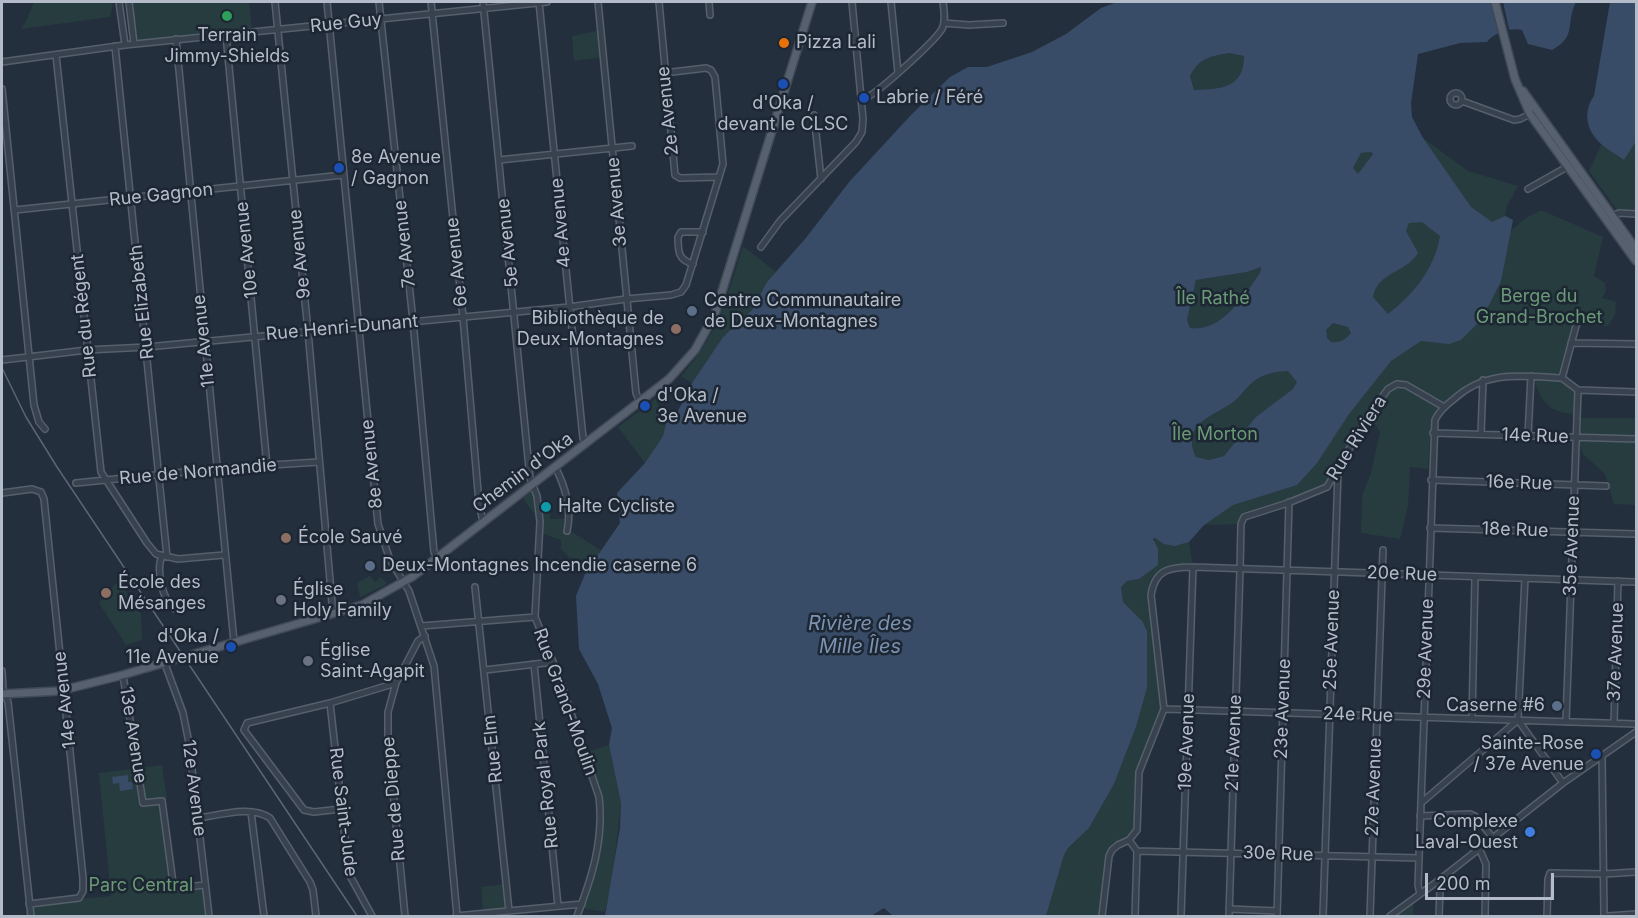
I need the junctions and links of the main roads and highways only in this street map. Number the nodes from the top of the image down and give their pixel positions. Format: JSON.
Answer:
{"nodes":[{"id":1,"x":812,"y":2,"type":"edge"},
{"id":2,"x":1496,"y":2,"type":"edge"},
{"id":3,"x":1533,"y":112,"type":"junction"},
{"id":4,"x":1610,"y":217,"type":"junction"},
{"id":5,"x":1636,"y":249,"type":"edge"},
{"id":6,"x":1636,"y":261,"type":"edge"},
{"id":7,"x":3,"y":694,"type":"edge"}],
"edges":[{"from":1,"to":7,"type":"main road","name":"Chemin d'Oka"},
{"from":2,"to":3,"type":"main road"},
{"from":3,"to":4,"type":"main road"},
{"from":3,"to":4,"type":"main road"},
{"from":4,"to":5,"type":"main road"},
{"from":4,"to":6,"type":"main road"}]}
